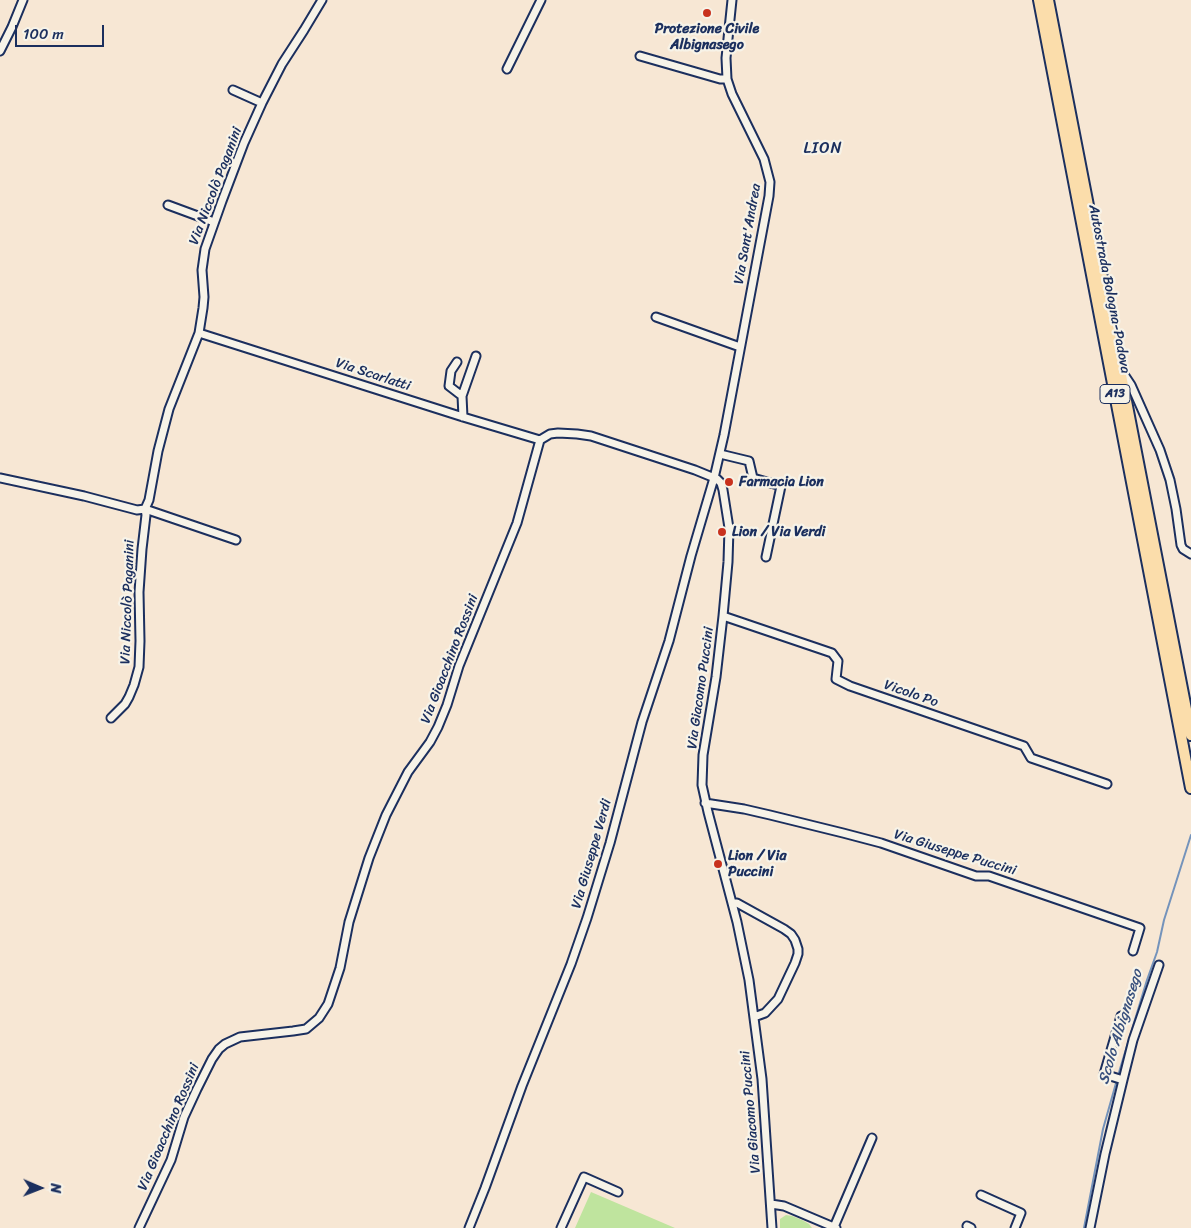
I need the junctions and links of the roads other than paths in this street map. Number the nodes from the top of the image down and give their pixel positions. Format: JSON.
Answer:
{"nodes":[{"id":1,"x":23,"y":0,"type":"edge"},
{"id":2,"x":322,"y":0,"type":"edge"},
{"id":3,"x":541,"y":0,"type":"edge"},
{"id":4,"x":732,"y":0,"type":"edge"},
{"id":5,"x":1039,"y":0,"type":"edge"},
{"id":6,"x":1048,"y":0,"type":"edge"},
{"id":7,"x":0,"y":51,"type":"edge"},
{"id":8,"x":640,"y":56,"type":"dead end"},
{"id":9,"x":507,"y":70,"type":"dead end"},
{"id":10,"x":727,"y":79,"type":"junction"},
{"id":11,"x":233,"y":90,"type":"dead end"},
{"id":12,"x":262,"y":103,"type":"junction"},
{"id":13,"x":168,"y":205,"type":"dead end"},
{"id":14,"x":214,"y":222,"type":"junction"},
{"id":15,"x":656,"y":317,"type":"dead end"},
{"id":16,"x":199,"y":333,"type":"junction"},
{"id":17,"x":740,"y":347,"type":"junction"},
{"id":18,"x":476,"y":356,"type":"dead end"},
{"id":19,"x":457,"y":362,"type":"dead end"},
{"id":20,"x":1120,"y":368,"type":"junction"},
{"id":21,"x":462,"y":396,"type":"junction"},
{"id":22,"x":463,"y":417,"type":"junction"},
{"id":23,"x":540,"y":440,"type":"junction"},
{"id":24,"x":720,"y":454,"type":"junction"},
{"id":25,"x":0,"y":478,"type":"edge"},
{"id":26,"x":714,"y":478,"type":"junction"},
{"id":27,"x":145,"y":509,"type":"junction"},
{"id":28,"x":236,"y":540,"type":"dead end"},
{"id":29,"x":1191,"y":554,"type":"edge"},
{"id":30,"x":766,"y":557,"type":"dead end"},
{"id":31,"x":724,"y":616,"type":"junction"},
{"id":32,"x":111,"y":718,"type":"dead end"},
{"id":33,"x":1191,"y":735,"type":"edge"},
{"id":34,"x":1107,"y":784,"type":"dead end"},
{"id":35,"x":1191,"y":788,"type":"edge"},
{"id":36,"x":706,"y":803,"type":"junction"},
{"id":37,"x":732,"y":903,"type":"junction"},
{"id":38,"x":1133,"y":951,"type":"dead end"},
{"id":39,"x":1158,"y":966,"type":"dead end"},
{"id":40,"x":1121,"y":1016,"type":"dead end"},
{"id":41,"x":754,"y":1017,"type":"junction"},
{"id":42,"x":1119,"y":1079,"type":"junction"},
{"id":43,"x":872,"y":1138,"type":"dead end"},
{"id":44,"x":618,"y":1192,"type":"dead end"},
{"id":45,"x":981,"y":1195,"type":"dead end"},
{"id":46,"x":771,"y":1204,"type":"junction"},
{"id":47,"x":139,"y":1228,"type":"edge"},
{"id":48,"x":469,"y":1228,"type":"edge"},
{"id":49,"x":561,"y":1228,"type":"edge"},
{"id":50,"x":772,"y":1228,"type":"edge"},
{"id":51,"x":835,"y":1228,"type":"edge"},
{"id":52,"x":1015,"y":1228,"type":"edge"},
{"id":53,"x":1090,"y":1228,"type":"edge"}],
"edges":[{"from":1,"to":7,"type":"street"},
{"from":2,"to":12,"type":"street","name":"Via Niccolò Paganini"},
{"from":3,"to":9,"type":"street"},
{"from":4,"to":10,"type":"street","name":"Via Sant'Andrea"},
{"from":5,"to":35,"type":"highway","name":"Autostrada Bologna-Padova","number":"A13"},
{"from":6,"to":20,"type":"highway","name":"Autostrada Bologna-Padova","number":"A13"},
{"from":8,"to":10,"type":"street"},
{"from":10,"to":17,"type":"street","name":"Via Sant'Andrea"},
{"from":11,"to":12,"type":"street"},
{"from":12,"to":14,"type":"street","name":"Via Niccolò Paganini"},
{"from":13,"to":14,"type":"street"},
{"from":14,"to":16,"type":"street","name":"Via Niccolò Paganini"},
{"from":15,"to":17,"type":"street"},
{"from":16,"to":22,"type":"street","name":"Via Scarlatti"},
{"from":16,"to":27,"type":"street","name":"Via Niccolò Paganini"},
{"from":17,"to":24,"type":"street","name":"Via Sant'Andrea"},
{"from":18,"to":21,"type":"street"},
{"from":19,"to":21,"type":"street"},
{"from":20,"to":29,"type":"street"},
{"from":20,"to":33,"type":"highway","name":"Autostrada Bologna-Padova","number":"A13"},
{"from":21,"to":22,"type":"street"},
{"from":22,"to":23,"type":"street","name":"Via Scarlatti"},
{"from":23,"to":26,"type":"street"},
{"from":23,"to":47,"type":"street","name":"Via Gioacchino Rossini"},
{"from":24,"to":26,"type":"street","name":"Via Sant'Andrea"},
{"from":24,"to":30,"type":"street"},
{"from":25,"to":27,"type":"street"},
{"from":26,"to":31,"type":"street","name":"Via Giacomo Puccini"},
{"from":26,"to":48,"type":"street","name":"Via Giuseppe Verdi"},
{"from":27,"to":28,"type":"street"},
{"from":27,"to":32,"type":"street","name":"Via Niccolò Paganini"},
{"from":31,"to":34,"type":"street","name":"Vicolo Po"},
{"from":31,"to":36,"type":"street","name":"Via Giacomo Puccini"},
{"from":36,"to":37,"type":"street","name":"Via Giacomo Puccini"},
{"from":36,"to":38,"type":"street","name":"Via Giuseppe Puccini"},
{"from":37,"to":41,"type":"street","name":"Via Giacomo Puccini"},
{"from":37,"to":41,"type":"street"},
{"from":39,"to":42,"type":"street"},
{"from":40,"to":42,"type":"street"},
{"from":41,"to":46,"type":"street","name":"Via Giacomo Puccini"},
{"from":42,"to":53,"type":"street"},
{"from":43,"to":51,"type":"street"},
{"from":44,"to":49,"type":"street"},
{"from":45,"to":52,"type":"street"},
{"from":46,"to":50,"type":"street","name":"Via Giacomo Puccini"},
{"from":46,"to":51,"type":"street"}]}
